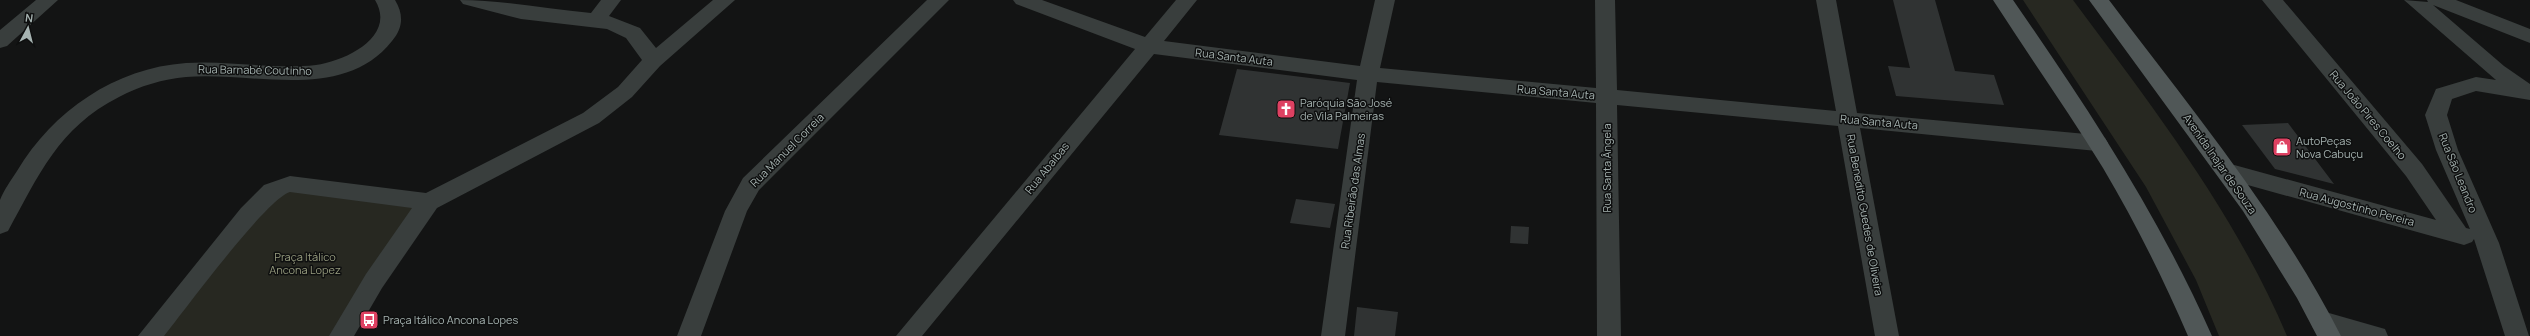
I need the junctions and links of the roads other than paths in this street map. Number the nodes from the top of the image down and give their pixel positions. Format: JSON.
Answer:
{"nodes":[{"id":1,"x":48,"y":0,"type":"edge"},
{"id":2,"x":385,"y":0,"type":"edge"},
{"id":3,"x":470,"y":0,"type":"edge"},
{"id":4,"x":611,"y":0,"type":"edge"},
{"id":5,"x":725,"y":0,"type":"edge"},
{"id":6,"x":939,"y":0,"type":"edge"},
{"id":7,"x":1023,"y":0,"type":"edge"},
{"id":8,"x":1186,"y":0,"type":"edge"},
{"id":9,"x":1385,"y":0,"type":"edge"},
{"id":10,"x":1605,"y":0,"type":"edge"},
{"id":11,"x":1826,"y":0,"type":"edge"},
{"id":12,"x":2002,"y":0,"type":"edge"},
{"id":13,"x":2099,"y":0,"type":"edge"},
{"id":14,"x":2272,"y":0,"type":"edge"},
{"id":15,"x":2414,"y":0,"type":"edge"},
{"id":16,"x":2437,"y":0,"type":"edge"},
{"id":17,"x":596,"y":20,"type":"junction"},
{"id":18,"x":2530,"y":36,"type":"edge"},
{"id":19,"x":0,"y":41,"type":"edge"},
{"id":20,"x":1148,"y":46,"type":"junction"},
{"id":21,"x":653,"y":61,"type":"junction"},
{"id":22,"x":1368,"y":74,"type":"junction"},
{"id":23,"x":2529,"y":93,"type":"edge"},
{"id":24,"x":1606,"y":97,"type":"junction"},
{"id":25,"x":1848,"y":120,"type":"junction"},
{"id":26,"x":2097,"y":143,"type":"junction"},
{"id":27,"x":2227,"y":171,"type":"junction"},
{"id":28,"x":429,"y":202,"type":"junction"},
{"id":29,"x":0,"y":225,"type":"edge"},
{"id":30,"x":2458,"y":234,"type":"junction"},
{"id":31,"x":2487,"y":243,"type":"junction"},
{"id":32,"x":2325,"y":329,"type":"edge"},
{"id":33,"x":150,"y":336,"type":"edge"},
{"id":34,"x":341,"y":336,"type":"edge"},
{"id":35,"x":689,"y":336,"type":"edge"},
{"id":36,"x":908,"y":336,"type":"edge"},
{"id":37,"x":1333,"y":336,"type":"edge"},
{"id":38,"x":1609,"y":336,"type":"edge"},
{"id":39,"x":1887,"y":336,"type":"edge"},
{"id":40,"x":2200,"y":336,"type":"edge"},
{"id":41,"x":2376,"y":336,"type":"edge"},
{"id":42,"x":2517,"y":336,"type":"edge"}],
"edges":[{"from":1,"to":19,"type":"street"},
{"from":2,"to":29,"type":"street","name":"Rua Barnabé Coutinho"},
{"from":3,"to":17,"type":"street"},
{"from":4,"to":17,"type":"street"},
{"from":5,"to":21,"type":"street"},
{"from":6,"to":35,"type":"street","name":"Rua Manuel Correia"},
{"from":7,"to":20,"type":"street","name":"Rua Santa Auta"},
{"from":8,"to":20,"type":"street","name":"Rua Abaibas"},
{"from":9,"to":22,"type":"street","name":"Rua Ribeirão das Almas"},
{"from":10,"to":24,"type":"street","name":"Rua Santa Ângela"},
{"from":11,"to":25,"type":"street","name":"Rua Benedito Guedes de Oliveira"},
{"from":12,"to":26,"type":"main road"},
{"from":13,"to":27,"type":"main road","name":"Avenida Inajar de Souza"},
{"from":14,"to":30,"type":"street","name":"Rua João Pires Coelho"},
{"from":15,"to":23,"type":"street"},
{"from":16,"to":18,"type":"street"},
{"from":17,"to":21,"type":"street"},
{"from":20,"to":22,"type":"street","name":"Rua Santa Auta"},
{"from":20,"to":36,"type":"street","name":"Rua Abaibas"},
{"from":21,"to":28,"type":"street"},
{"from":22,"to":24,"type":"street","name":"Rua Santa Auta"},
{"from":22,"to":37,"type":"street","name":"Rua Ribeirão das Almas"},
{"from":23,"to":31,"type":"street","name":"Rua São Leandro"},
{"from":24,"to":25,"type":"street","name":"Rua Santa Auta"},
{"from":24,"to":38,"type":"street","name":"Rua Santa Ângela"},
{"from":25,"to":26,"type":"street","name":"Rua Santa Auta"},
{"from":25,"to":39,"type":"street","name":"Rua Benedito Guedes de Oliveira"},
{"from":26,"to":40,"type":"main road"},
{"from":27,"to":30,"type":"street","name":"Rua Augostinho Pereira"},
{"from":27,"to":32,"type":"main road","name":"Avenida Inajar de Souza"},
{"from":28,"to":33,"type":"street"},
{"from":28,"to":34,"type":"street"},
{"from":30,"to":31,"type":"street","name":"Rua Augostinho Pereira"},
{"from":31,"to":42,"type":"street","name":"Rua São Leandro"},
{"from":32,"to":41,"type":"street"}]}
